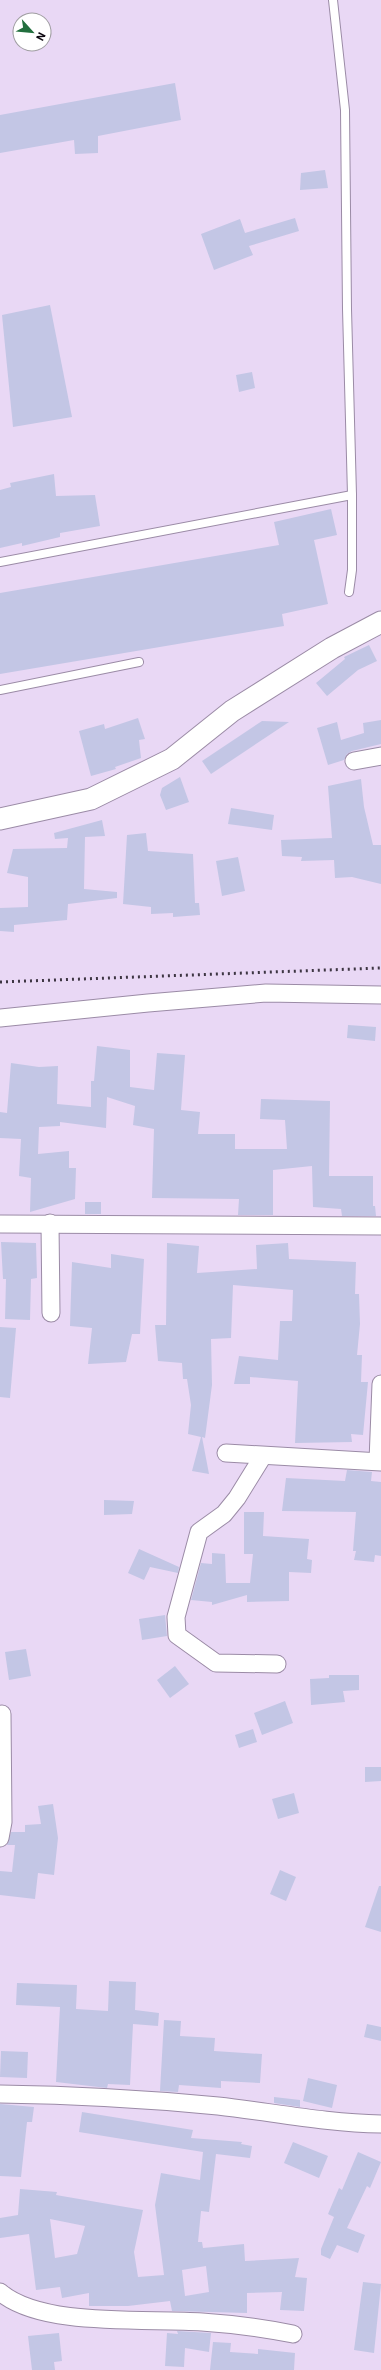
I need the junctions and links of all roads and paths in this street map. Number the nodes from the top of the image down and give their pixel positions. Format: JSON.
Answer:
{"nodes":[{"id":1,"x":334,"y":0,"type":"edge"},
{"id":2,"x":352,"y":495,"type":"junction"},
{"id":3,"x":0,"y":562,"type":"edge"},
{"id":4,"x":348,"y":592,"type":"dead end"},
{"id":5,"x":381,"y":622,"type":"edge"},
{"id":6,"x":139,"y":662,"type":"dead end"},
{"id":7,"x":0,"y":690,"type":"edge"},
{"id":8,"x":381,"y":756,"type":"edge"},
{"id":9,"x":354,"y":761,"type":"dead end"},
{"id":10,"x":0,"y":819,"type":"edge"},
{"id":11,"x":381,"y":996,"type":"edge"},
{"id":12,"x":0,"y":1018,"type":"edge"},
{"id":13,"x":50,"y":1223,"type":"junction"},
{"id":14,"x":0,"y":1224,"type":"edge"},
{"id":15,"x":381,"y":1226,"type":"edge"},
{"id":16,"x":51,"y":1313,"type":"dead end"},
{"id":17,"x":381,"y":1384,"type":"edge"},
{"id":18,"x":226,"y":1453,"type":"dead end"},
{"id":19,"x":263,"y":1456,"type":"junction"},
{"id":20,"x":379,"y":1462,"type":"edge"},
{"id":21,"x":277,"y":1664,"type":"dead end"},
{"id":22,"x":2,"y":1714,"type":"dead end"},
{"id":23,"x":0,"y":1838,"type":"edge"},
{"id":24,"x":0,"y":2094,"type":"edge"},
{"id":25,"x":381,"y":2124,"type":"edge"},
{"id":26,"x":0,"y":2292,"type":"edge"},
{"id":27,"x":292,"y":2334,"type":"dead end"}],
"edges":[{"from":1,"to":2,"type":"lane"},
{"from":2,"to":3,"type":"lane"},
{"from":2,"to":4,"type":"lane"},
{"from":5,"to":10,"type":"street"},
{"from":6,"to":7,"type":"lane"},
{"from":8,"to":9,"type":"street"},
{"from":11,"to":12,"type":"street"},
{"from":13,"to":14,"type":"street"},
{"from":13,"to":15,"type":"street"},
{"from":13,"to":16,"type":"street"},
{"from":17,"to":20,"type":"street"},
{"from":18,"to":19,"type":"street"},
{"from":19,"to":20,"type":"street"},
{"from":19,"to":21,"type":"street"},
{"from":22,"to":23,"type":"street"},
{"from":24,"to":25,"type":"street"},
{"from":26,"to":27,"type":"street"}]}
